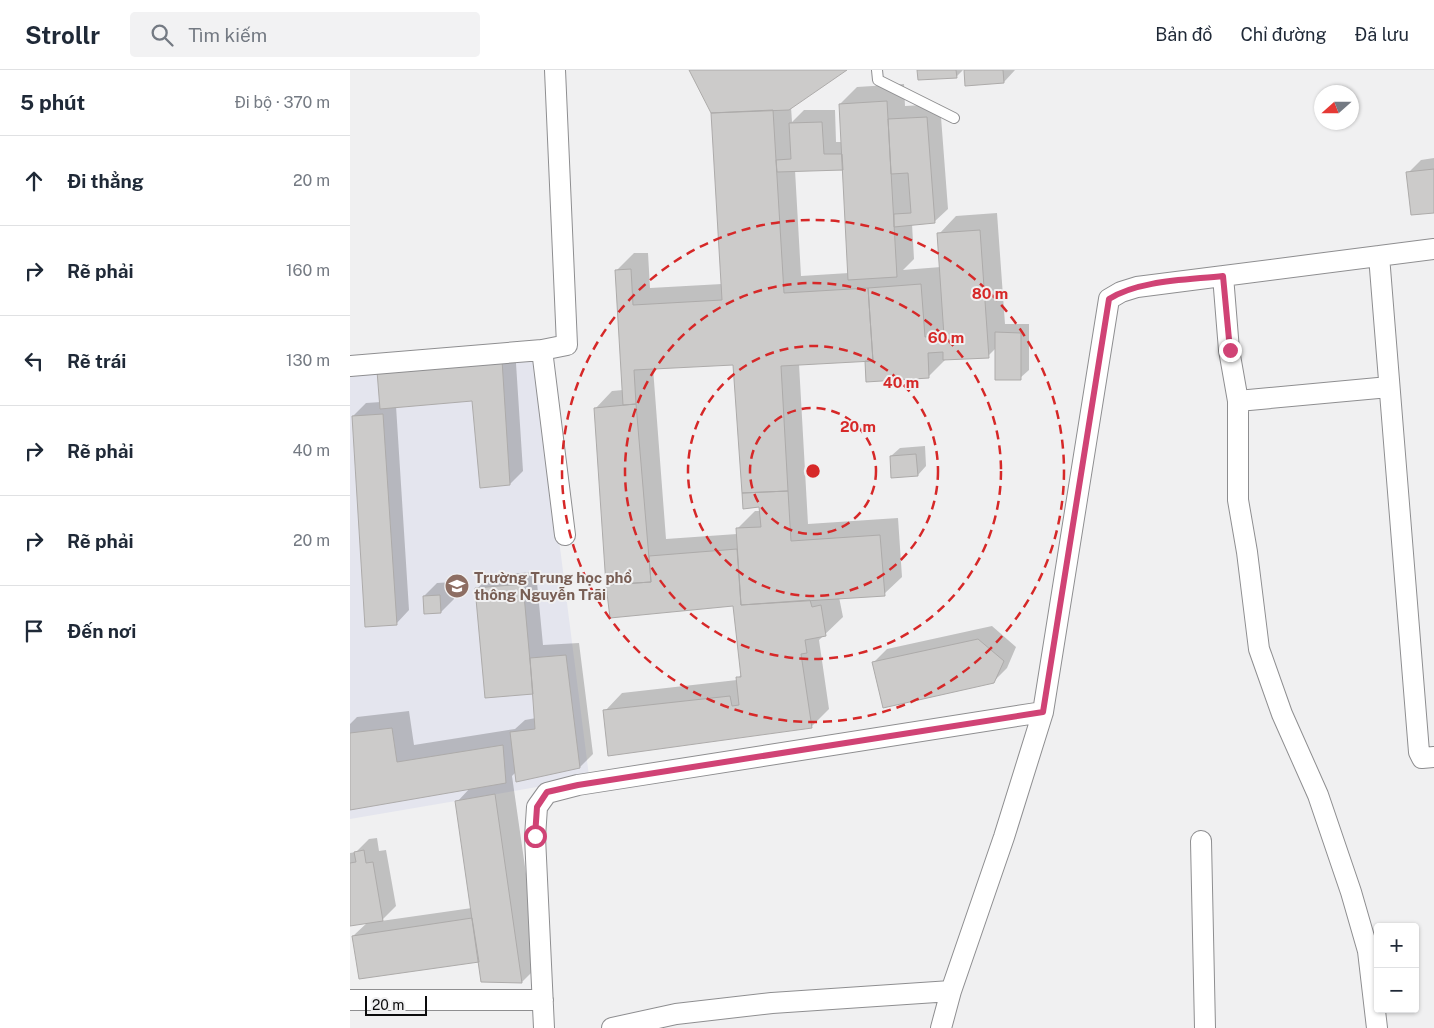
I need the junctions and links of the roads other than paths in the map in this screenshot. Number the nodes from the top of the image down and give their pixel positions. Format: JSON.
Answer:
{"nodes":[{"id":1,"x":555,"y":70,"type":"edge"},
{"id":2,"x":877,"y":70,"type":"edge"},
{"id":3,"x":954,"y":118,"type":"dead end"},
{"id":4,"x":1434,"y":249,"type":"edge"},
{"id":5,"x":1379,"y":256,"type":"junction"},
{"id":6,"x":1223,"y":276,"type":"junction"},
{"id":7,"x":542,"y":350,"type":"junction"},
{"id":8,"x":350,"y":366,"type":"edge"},
{"id":9,"x":1389,"y":387,"type":"junction"},
{"id":10,"x":1238,"y":401,"type":"junction"},
{"id":11,"x":565,"y":535,"type":"dead end"},
{"id":12,"x":1043,"y":712,"type":"junction"},
{"id":13,"x":1434,"y":757,"type":"edge"},
{"id":14,"x":1201,"y":841,"type":"dead end"},
{"id":15,"x":951,"y":990,"type":"junction"},
{"id":16,"x":350,"y":1000,"type":"edge"},
{"id":17,"x":543,"y":1000,"type":"junction"},
{"id":18,"x":698,"y":1020,"type":"edge"},
{"id":19,"x":544,"y":1028,"type":"edge"},
{"id":20,"x":612,"y":1028,"type":"edge"},
{"id":21,"x":941,"y":1028,"type":"edge"},
{"id":22,"x":1205,"y":1028,"type":"edge"},
{"id":23,"x":1378,"y":1028,"type":"edge"}],
"edges":[{"from":1,"to":7,"type":"street"},
{"from":2,"to":3,"type":"lane"},
{"from":4,"to":5,"type":"street"},
{"from":5,"to":6,"type":"street"},
{"from":5,"to":9,"type":"street"},
{"from":6,"to":10,"type":"street"},
{"from":6,"to":12,"type":"street"},
{"from":7,"to":8,"type":"street"},
{"from":7,"to":11,"type":"street"},
{"from":9,"to":10,"type":"street"},
{"from":9,"to":13,"type":"street"},
{"from":10,"to":23,"type":"street"},
{"from":12,"to":15,"type":"street"},
{"from":12,"to":17,"type":"street"},
{"from":14,"to":22,"type":"street"},
{"from":15,"to":18,"type":"street"},
{"from":15,"to":21,"type":"street"},
{"from":16,"to":17,"type":"street"},
{"from":17,"to":19,"type":"street"},
{"from":18,"to":20,"type":"street"}]}
